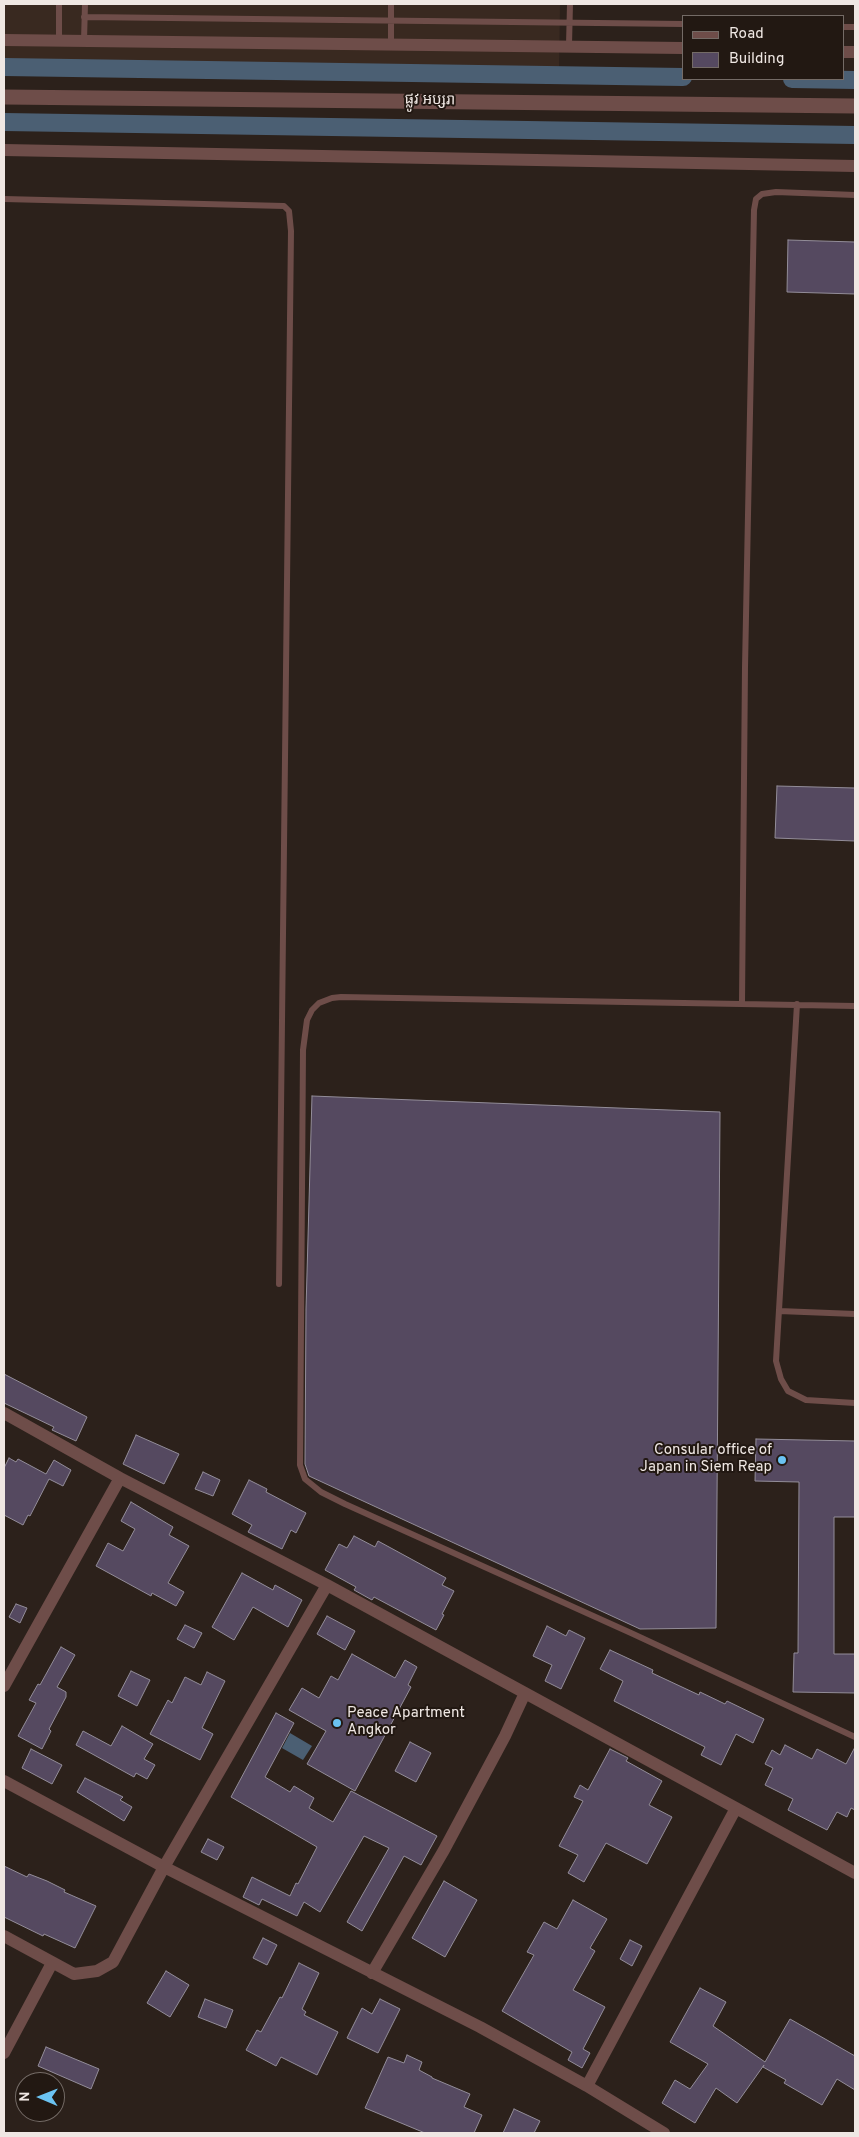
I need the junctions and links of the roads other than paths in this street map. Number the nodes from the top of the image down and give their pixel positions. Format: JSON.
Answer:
{"nodes":[{"id":1,"x":59,"y":4,"type":"edge"},
{"id":2,"x":84,"y":4,"type":"edge"},
{"id":3,"x":392,"y":4,"type":"edge"},
{"id":4,"x":570,"y":4,"type":"edge"},
{"id":5,"x":84,"y":17,"type":"junction"},
{"id":6,"x":391,"y":21,"type":"junction"},
{"id":7,"x":569,"y":22,"type":"junction"},
{"id":8,"x":682,"y":24,"type":"edge"},
{"id":9,"x":4,"y":40,"type":"edge"},
{"id":10,"x":59,"y":41,"type":"junction"},
{"id":11,"x":84,"y":41,"type":"junction"},
{"id":12,"x":391,"y":44,"type":"junction"},
{"id":13,"x":569,"y":45,"type":"junction"},
{"id":14,"x":682,"y":48,"type":"edge"},
{"id":15,"x":4,"y":97,"type":"edge"},
{"id":16,"x":855,"y":106,"type":"edge"},
{"id":17,"x":4,"y":150,"type":"edge"},
{"id":18,"x":855,"y":166,"type":"edge"},
{"id":19,"x":855,"y":195,"type":"edge"},
{"id":20,"x":4,"y":198,"type":"edge"},
{"id":21,"x":742,"y":1003,"type":"junction"},
{"id":22,"x":797,"y":1004,"type":"junction"},
{"id":23,"x":855,"y":1006,"type":"edge"},
{"id":24,"x":279,"y":1284,"type":"dead end"},
{"id":25,"x":779,"y":1312,"type":"junction"},
{"id":26,"x":855,"y":1314,"type":"edge"},
{"id":27,"x":855,"y":1402,"type":"edge"},
{"id":28,"x":4,"y":1413,"type":"edge"},
{"id":29,"x":120,"y":1478,"type":"junction"},
{"id":30,"x":327,"y":1585,"type":"junction"},
{"id":31,"x":4,"y":1686,"type":"edge"},
{"id":32,"x":525,"y":1693,"type":"junction"},
{"id":33,"x":855,"y":1737,"type":"edge"},
{"id":34,"x":4,"y":1781,"type":"edge"},
{"id":35,"x":736,"y":1808,"type":"junction"},
{"id":36,"x":164,"y":1868,"type":"junction"},
{"id":37,"x":855,"y":1873,"type":"edge"},
{"id":38,"x":4,"y":1936,"type":"edge"},
{"id":39,"x":52,"y":1963,"type":"junction"},
{"id":40,"x":372,"y":1973,"type":"junction"},
{"id":41,"x":4,"y":2053,"type":"edge"},
{"id":42,"x":587,"y":2086,"type":"junction"},
{"id":43,"x":664,"y":2133,"type":"edge"}],
"edges":[{"from":1,"to":10,"type":"lane"},
{"from":2,"to":5,"type":"lane"},
{"from":3,"to":6,"type":"lane"},
{"from":4,"to":7,"type":"lane"},
{"from":5,"to":6,"type":"lane"},
{"from":5,"to":11,"type":"lane"},
{"from":6,"to":7,"type":"lane"},
{"from":6,"to":12,"type":"lane"},
{"from":7,"to":8,"type":"lane"},
{"from":7,"to":13,"type":"lane"},
{"from":9,"to":10,"type":"street"},
{"from":10,"to":11,"type":"street"},
{"from":11,"to":12,"type":"street"},
{"from":12,"to":13,"type":"street"},
{"from":13,"to":14,"type":"street"},
{"from":15,"to":16,"type":"street","name":"ផ្លូវ អប្សរា"},
{"from":17,"to":18,"type":"street"},
{"from":19,"to":21,"type":"lane"},
{"from":20,"to":24,"type":"lane"},
{"from":21,"to":22,"type":"lane"},
{"from":21,"to":33,"type":"lane"},
{"from":22,"to":23,"type":"lane"},
{"from":22,"to":25,"type":"lane"},
{"from":25,"to":26,"type":"lane"},
{"from":25,"to":27,"type":"lane"},
{"from":28,"to":29,"type":"street"},
{"from":29,"to":30,"type":"street"},
{"from":29,"to":31,"type":"street"},
{"from":30,"to":32,"type":"street"},
{"from":30,"to":36,"type":"street"},
{"from":32,"to":35,"type":"street"},
{"from":32,"to":40,"type":"street"},
{"from":34,"to":36,"type":"street"},
{"from":35,"to":37,"type":"street"},
{"from":35,"to":42,"type":"street"},
{"from":36,"to":39,"type":"street"},
{"from":36,"to":40,"type":"street"},
{"from":38,"to":39,"type":"street"},
{"from":39,"to":41,"type":"street"},
{"from":40,"to":42,"type":"street"},
{"from":42,"to":43,"type":"street"}]}
